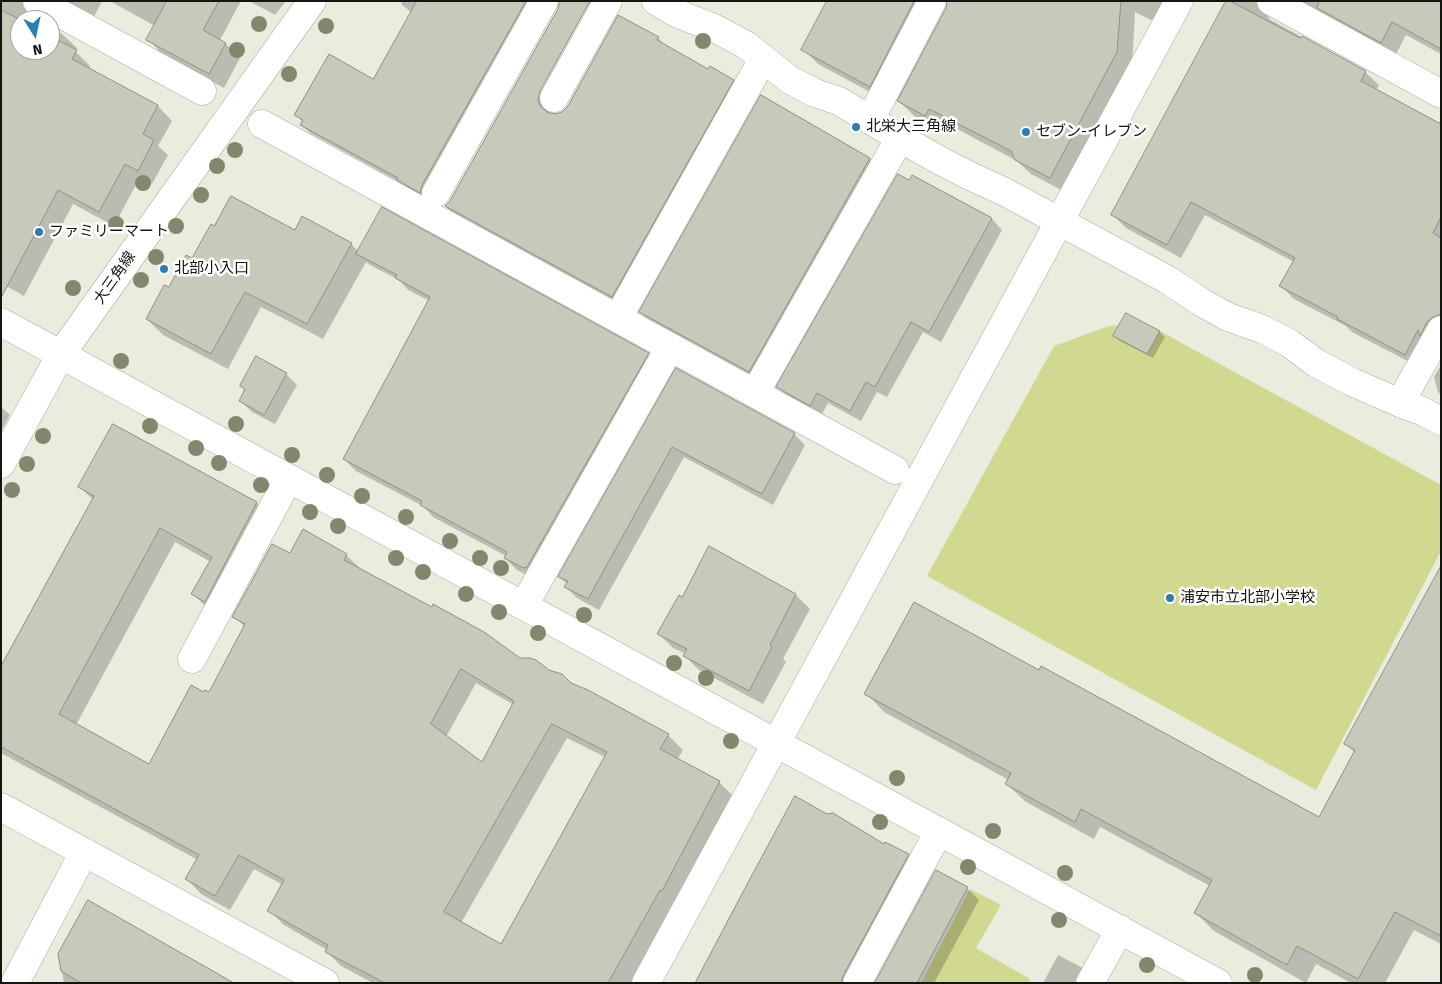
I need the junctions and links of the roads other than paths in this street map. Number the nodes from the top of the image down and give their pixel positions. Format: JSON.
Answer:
{"nodes":[{"id":1,"x":36,"y":1,"type":"edge"},
{"id":2,"x":312,"y":1,"type":"edge"},
{"id":3,"x":544,"y":1,"type":"edge"},
{"id":4,"x":608,"y":1,"type":"edge"},
{"id":5,"x":656,"y":1,"type":"edge"},
{"id":6,"x":932,"y":1,"type":"edge"},
{"id":7,"x":1179,"y":1,"type":"edge"},
{"id":8,"x":1270,"y":1,"type":"edge"},
{"id":9,"x":763,"y":59,"type":"junction"},
{"id":10,"x":202,"y":91,"type":"dead end"},
{"id":11,"x":1441,"y":94,"type":"edge"},
{"id":12,"x":554,"y":98,"type":"dead end"},
{"id":13,"x":870,"y":120,"type":"junction"},
{"id":14,"x":262,"y":124,"type":"dead end"},
{"id":15,"x":900,"y":138,"type":"junction"},
{"id":16,"x":436,"y":193,"type":"dead end"},
{"id":17,"x":1059,"y":222,"type":"junction"},
{"id":18,"x":618,"y":318,"type":"junction"},
{"id":19,"x":1,"y":322,"type":"edge"},
{"id":20,"x":1441,"y":330,"type":"edge"},
{"id":21,"x":670,"y":347,"type":"junction"},
{"id":22,"x":61,"y":354,"type":"junction"},
{"id":23,"x":755,"y":393,"type":"junction"},
{"id":24,"x":1400,"y":404,"type":"junction"},
{"id":25,"x":1441,"y":421,"type":"edge"},
{"id":26,"x":1,"y":464,"type":"edge"},
{"id":27,"x":895,"y":470,"type":"dead end"},
{"id":28,"x":289,"y":478,"type":"junction"},
{"id":29,"x":524,"y":606,"type":"junction"},
{"id":30,"x":192,"y":660,"type":"dead end"},
{"id":31,"x":777,"y":743,"type":"junction"},
{"id":32,"x":1,"y":807,"type":"edge"},
{"id":33,"x":939,"y":831,"type":"junction"},
{"id":34,"x":84,"y":852,"type":"junction"},
{"id":35,"x":1120,"y":929,"type":"junction"},
{"id":36,"x":15,"y":983,"type":"edge"},
{"id":37,"x":325,"y":983,"type":"edge"},
{"id":38,"x":646,"y":983,"type":"edge"},
{"id":39,"x":857,"y":983,"type":"edge"},
{"id":40,"x":1090,"y":983,"type":"edge"},
{"id":41,"x":1218,"y":983,"type":"edge"}],
"edges":[{"from":1,"to":10,"type":"street"},
{"from":2,"to":22,"type":"street","name":"大三角線"},
{"from":3,"to":16,"type":"street"},
{"from":4,"to":12,"type":"street"},
{"from":5,"to":9,"type":"street"},
{"from":6,"to":13,"type":"street"},
{"from":7,"to":17,"type":"street"},
{"from":8,"to":11,"type":"street"},
{"from":9,"to":13,"type":"street"},
{"from":9,"to":18,"type":"street"},
{"from":13,"to":15,"type":"street"},
{"from":14,"to":18,"type":"street"},
{"from":15,"to":17,"type":"street"},
{"from":15,"to":23,"type":"street"},
{"from":17,"to":24,"type":"street"},
{"from":17,"to":31,"type":"street"},
{"from":18,"to":21,"type":"street"},
{"from":19,"to":22,"type":"street"},
{"from":20,"to":24,"type":"street"},
{"from":21,"to":23,"type":"street"},
{"from":21,"to":29,"type":"street"},
{"from":22,"to":26,"type":"street","name":"大三角線"},
{"from":22,"to":28,"type":"street"},
{"from":23,"to":27,"type":"street"},
{"from":24,"to":25,"type":"street"},
{"from":28,"to":29,"type":"street"},
{"from":28,"to":30,"type":"street"},
{"from":29,"to":31,"type":"street"},
{"from":31,"to":33,"type":"street"},
{"from":31,"to":38,"type":"street"},
{"from":32,"to":34,"type":"street"},
{"from":33,"to":35,"type":"street"},
{"from":33,"to":39,"type":"street"},
{"from":34,"to":36,"type":"street"},
{"from":34,"to":37,"type":"street"},
{"from":35,"to":40,"type":"street"},
{"from":35,"to":41,"type":"street"}]}
